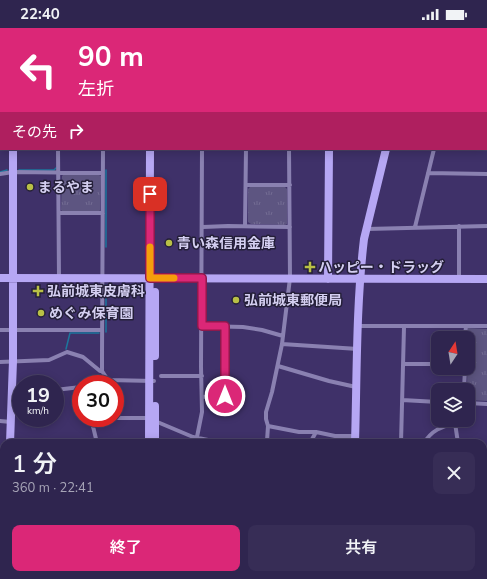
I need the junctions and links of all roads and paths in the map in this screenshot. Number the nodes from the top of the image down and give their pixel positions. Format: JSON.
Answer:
{"nodes":[{"id":1,"x":13,"y":150,"type":"edge"},
{"id":2,"x":58,"y":150,"type":"edge"},
{"id":3,"x":103,"y":150,"type":"edge"},
{"id":4,"x":150,"y":150,"type":"edge"},
{"id":5,"x":155,"y":150,"type":"edge"},
{"id":6,"x":202,"y":150,"type":"edge"},
{"id":7,"x":246,"y":150,"type":"edge"},
{"id":8,"x":289,"y":150,"type":"edge"},
{"id":9,"x":329,"y":150,"type":"edge"},
{"id":10,"x":386,"y":150,"type":"edge"},
{"id":11,"x":434,"y":150,"type":"edge"},
{"id":12,"x":13,"y":172,"type":"junction"},
{"id":13,"x":59,"y":173,"type":"junction"},
{"id":14,"x":428,"y":173,"type":"junction"},
{"id":15,"x":0,"y":174,"type":"edge"},
{"id":16,"x":103,"y":174,"type":"junction"},
{"id":17,"x":487,"y":174,"type":"edge"},
{"id":18,"x":246,"y":185,"type":"junction"},
{"id":19,"x":290,"y":185,"type":"junction"},
{"id":20,"x":59,"y":213,"type":"junction"},
{"id":21,"x":103,"y":213,"type":"junction"},
{"id":22,"x":245,"y":226,"type":"junction"},
{"id":23,"x":459,"y":226,"type":"junction"},
{"id":24,"x":487,"y":226,"type":"edge"},
{"id":25,"x":202,"y":227,"type":"junction"},
{"id":26,"x":290,"y":227,"type":"junction"},
{"id":27,"x":415,"y":227,"type":"junction"},
{"id":28,"x":366,"y":229,"type":"junction"},
{"id":29,"x":0,"y":278,"type":"edge"},
{"id":30,"x":13,"y":278,"type":"junction"},
{"id":31,"x":59,"y":278,"type":"junction"},
{"id":32,"x":102,"y":278,"type":"junction"},
{"id":33,"x":152,"y":278,"type":"junction"},
{"id":34,"x":202,"y":278,"type":"junction"},
{"id":35,"x":290,"y":278,"type":"junction"},
{"id":36,"x":361,"y":278,"type":"junction"},
{"id":37,"x":328,"y":279,"type":"junction"},
{"id":38,"x":459,"y":279,"type":"junction"},
{"id":39,"x":487,"y":279,"type":"edge"},
{"id":40,"x":202,"y":326,"type":"junction"},
{"id":41,"x":225,"y":326,"type":"junction"},
{"id":42,"x":358,"y":326,"type":"junction"},
{"id":43,"x":404,"y":326,"type":"junction"},
{"id":44,"x":466,"y":326,"type":"junction"},
{"id":45,"x":487,"y":326,"type":"edge"},
{"id":46,"x":0,"y":330,"type":"edge"},
{"id":47,"x":13,"y":330,"type":"junction"},
{"id":48,"x":102,"y":330,"type":"junction"},
{"id":49,"x":466,"y":331,"type":"edge"},
{"id":50,"x":283,"y":336,"type":"junction"},
{"id":51,"x":282,"y":344,"type":"junction"},
{"id":52,"x":358,"y":349,"type":"junction"},
{"id":53,"x":13,"y":361,"type":"junction"},
{"id":54,"x":0,"y":362,"type":"edge"},
{"id":55,"x":403,"y":364,"type":"junction"},
{"id":56,"x":431,"y":364,"type":"edge"},
{"id":57,"x":278,"y":366,"type":"junction"},
{"id":58,"x":102,"y":371,"type":"junction"},
{"id":59,"x":13,"y":375,"type":"edge"},
{"id":60,"x":105,"y":375,"type":"edge"},
{"id":61,"x":202,"y":376,"type":"junction"},
{"id":62,"x":155,"y":379,"type":"junction"},
{"id":63,"x":124,"y":380,"type":"edge"},
{"id":64,"x":356,"y":387,"type":"junction"},
{"id":65,"x":12,"y":391,"type":"edge"},
{"id":66,"x":202,"y":397,"type":"junction"},
{"id":67,"x":402,"y":400,"type":"junction"},
{"id":68,"x":431,"y":402,"type":"edge"},
{"id":69,"x":475,"y":403,"type":"edge"},
{"id":70,"x":487,"y":404,"type":"edge"},
{"id":71,"x":124,"y":418,"type":"edge"},
{"id":72,"x":152,"y":419,"type":"junction"},
{"id":73,"x":0,"y":421,"type":"edge"},
{"id":74,"x":10,"y":422,"type":"junction"},
{"id":75,"x":268,"y":426,"type":"junction"},
{"id":76,"x":93,"y":427,"type":"edge"},
{"id":77,"x":316,"y":432,"type":"junction"},
{"id":78,"x":197,"y":437,"type":"junction"},
{"id":79,"x":10,"y":439,"type":"edge"},
{"id":80,"x":96,"y":439,"type":"edge"},
{"id":81,"x":150,"y":439,"type":"edge"},
{"id":82,"x":154,"y":439,"type":"edge"},
{"id":83,"x":206,"y":439,"type":"edge"},
{"id":84,"x":266,"y":439,"type":"edge"},
{"id":85,"x":312,"y":439,"type":"edge"},
{"id":86,"x":350,"y":439,"type":"edge"},
{"id":87,"x":355,"y":439,"type":"edge"},
{"id":88,"x":400,"y":439,"type":"edge"},
{"id":89,"x":426,"y":439,"type":"edge"},
{"id":90,"x":457,"y":439,"type":"edge"}],
"edges":[{"from":1,"to":12,"type":"street"},
{"from":2,"to":13,"type":"street"},
{"from":3,"to":16,"type":"street"},
{"from":4,"to":33,"type":"street"},
{"from":5,"to":33,"type":"street"},
{"from":6,"to":25,"type":"street"},
{"from":7,"to":18,"type":"street"},
{"from":8,"to":19,"type":"street"},
{"from":9,"to":37,"type":"street"},
{"from":10,"to":28,"type":"street"},
{"from":11,"to":14,"type":"street"},
{"from":12,"to":13,"type":"street"},
{"from":12,"to":15,"type":"street"},
{"from":12,"to":30,"type":"street"},
{"from":13,"to":16,"type":"street"},
{"from":13,"to":20,"type":"street"},
{"from":14,"to":17,"type":"street"},
{"from":14,"to":27,"type":"street"},
{"from":16,"to":21,"type":"street"},
{"from":18,"to":19,"type":"street"},
{"from":18,"to":22,"type":"street"},
{"from":19,"to":26,"type":"street"},
{"from":20,"to":21,"type":"street"},
{"from":20,"to":31,"type":"street"},
{"from":21,"to":32,"type":"street"},
{"from":22,"to":25,"type":"street"},
{"from":22,"to":26,"type":"street"},
{"from":23,"to":24,"type":"street"},
{"from":23,"to":27,"type":"street"},
{"from":23,"to":38,"type":"street"},
{"from":25,"to":34,"type":"street"},
{"from":26,"to":35,"type":"street"},
{"from":27,"to":28,"type":"street"},
{"from":28,"to":36,"type":"street"},
{"from":29,"to":30,"type":"street"},
{"from":30,"to":31,"type":"street"},
{"from":30,"to":47,"type":"street"},
{"from":31,"to":32,"type":"street"},
{"from":32,"to":33,"type":"street"},
{"from":32,"to":48,"type":"street"},
{"from":33,"to":34,"type":"street"},
{"from":33,"to":62,"type":"street"},
{"from":34,"to":35,"type":"street"},
{"from":34,"to":40,"type":"street"},
{"from":35,"to":37,"type":"street"},
{"from":35,"to":50,"type":"street"},
{"from":36,"to":37,"type":"street"},
{"from":36,"to":38,"type":"street"},
{"from":36,"to":42,"type":"street"},
{"from":38,"to":39,"type":"street"},
{"from":40,"to":41,"type":"street"},
{"from":40,"to":61,"type":"street"},
{"from":41,"to":50,"type":"street"},
{"from":41,"to":66,"type":"street"},
{"from":42,"to":43,"type":"street"},
{"from":42,"to":52,"type":"street"},
{"from":43,"to":44,"type":"street"},
{"from":43,"to":55,"type":"street"},
{"from":44,"to":45,"type":"street"},
{"from":44,"to":49,"type":"street"},
{"from":46,"to":47,"type":"street"},
{"from":47,"to":48,"type":"street"},
{"from":47,"to":53,"type":"street"},
{"from":48,"to":58,"type":"street"},
{"from":50,"to":51,"type":"street"},
{"from":51,"to":52,"type":"street"},
{"from":51,"to":57,"type":"street"},
{"from":52,"to":64,"type":"street"},
{"from":53,"to":54,"type":"street"},
{"from":53,"to":58,"type":"street"},
{"from":53,"to":59,"type":"street"},
{"from":55,"to":56,"type":"street"},
{"from":55,"to":67,"type":"street"},
{"from":57,"to":64,"type":"street"},
{"from":57,"to":75,"type":"street"},
{"from":58,"to":60,"type":"street"},
{"from":61,"to":62,"type":"street"},
{"from":61,"to":66,"type":"street"},
{"from":62,"to":63,"type":"street"},
{"from":62,"to":72,"type":"street"},
{"from":64,"to":87,"type":"street"},
{"from":65,"to":74,"type":"street"},
{"from":66,"to":78,"type":"street"},
{"from":67,"to":68,"type":"street"},
{"from":67,"to":88,"type":"street"},
{"from":69,"to":70,"type":"street"},
{"from":71,"to":72,"type":"street"},
{"from":72,"to":78,"type":"street"},
{"from":72,"to":81,"type":"street"},
{"from":72,"to":82,"type":"street"},
{"from":73,"to":74,"type":"street"},
{"from":74,"to":79,"type":"street"},
{"from":75,"to":77,"type":"street"},
{"from":75,"to":84,"type":"street"},
{"from":76,"to":80,"type":"street"},
{"from":77,"to":85,"type":"street"},
{"from":77,"to":86,"type":"street"},
{"from":78,"to":83,"type":"street"},
{"from":89,"to":90,"type":"street"}]}
